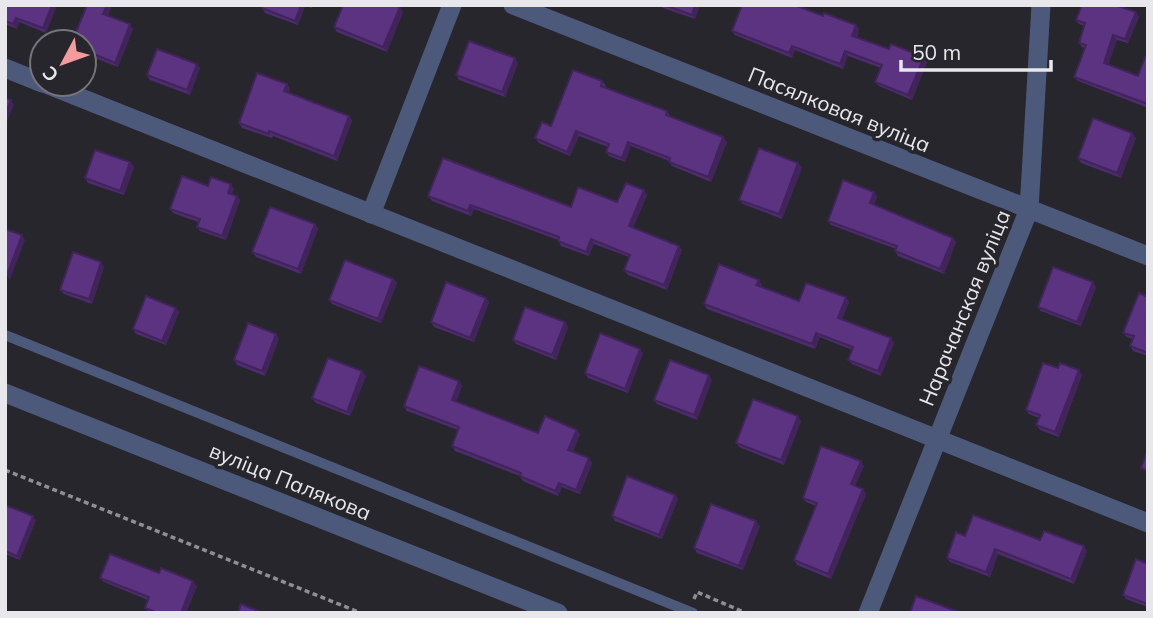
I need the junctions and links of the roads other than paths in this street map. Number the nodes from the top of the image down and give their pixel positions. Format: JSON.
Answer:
{"nodes":[{"id":1,"x":452,"y":5,"type":"edge"},
{"id":2,"x":513,"y":5,"type":"edge"},
{"id":3,"x":1041,"y":5,"type":"edge"},
{"id":4,"x":5,"y":68,"type":"edge"},
{"id":5,"x":28,"y":77,"type":"edge"},
{"id":6,"x":81,"y":98,"type":"edge"},
{"id":7,"x":1029,"y":209,"type":"junction"},
{"id":8,"x":371,"y":214,"type":"junction"},
{"id":9,"x":1148,"y":256,"type":"edge"},
{"id":10,"x":5,"y":335,"type":"edge"},
{"id":11,"x":5,"y":393,"type":"edge"},
{"id":12,"x":937,"y":439,"type":"junction"},
{"id":13,"x":1148,"y":523,"type":"edge"},
{"id":14,"x":691,"y":612,"type":"edge"},
{"id":15,"x":558,"y":613,"type":"edge"},
{"id":16,"x":868,"y":613,"type":"edge"}],
"edges":[{"from":1,"to":8,"type":"street"},
{"from":2,"to":7,"type":"street","name":"Пасялковая вуліца"},
{"from":3,"to":7,"type":"street","name":"Нарачанская вуліца"},
{"from":4,"to":5,"type":"street"},
{"from":6,"to":8,"type":"street"},
{"from":7,"to":9,"type":"street","name":"Пасялковая вуліца"},
{"from":7,"to":12,"type":"street","name":"Нарачанская вуліца"},
{"from":8,"to":12,"type":"street"},
{"from":10,"to":14,"type":"lane"},
{"from":11,"to":15,"type":"street","name":"вуліца Палякова"},
{"from":12,"to":13,"type":"street"},
{"from":12,"to":16,"type":"street","name":"Нарачанская вуліца"}]}
